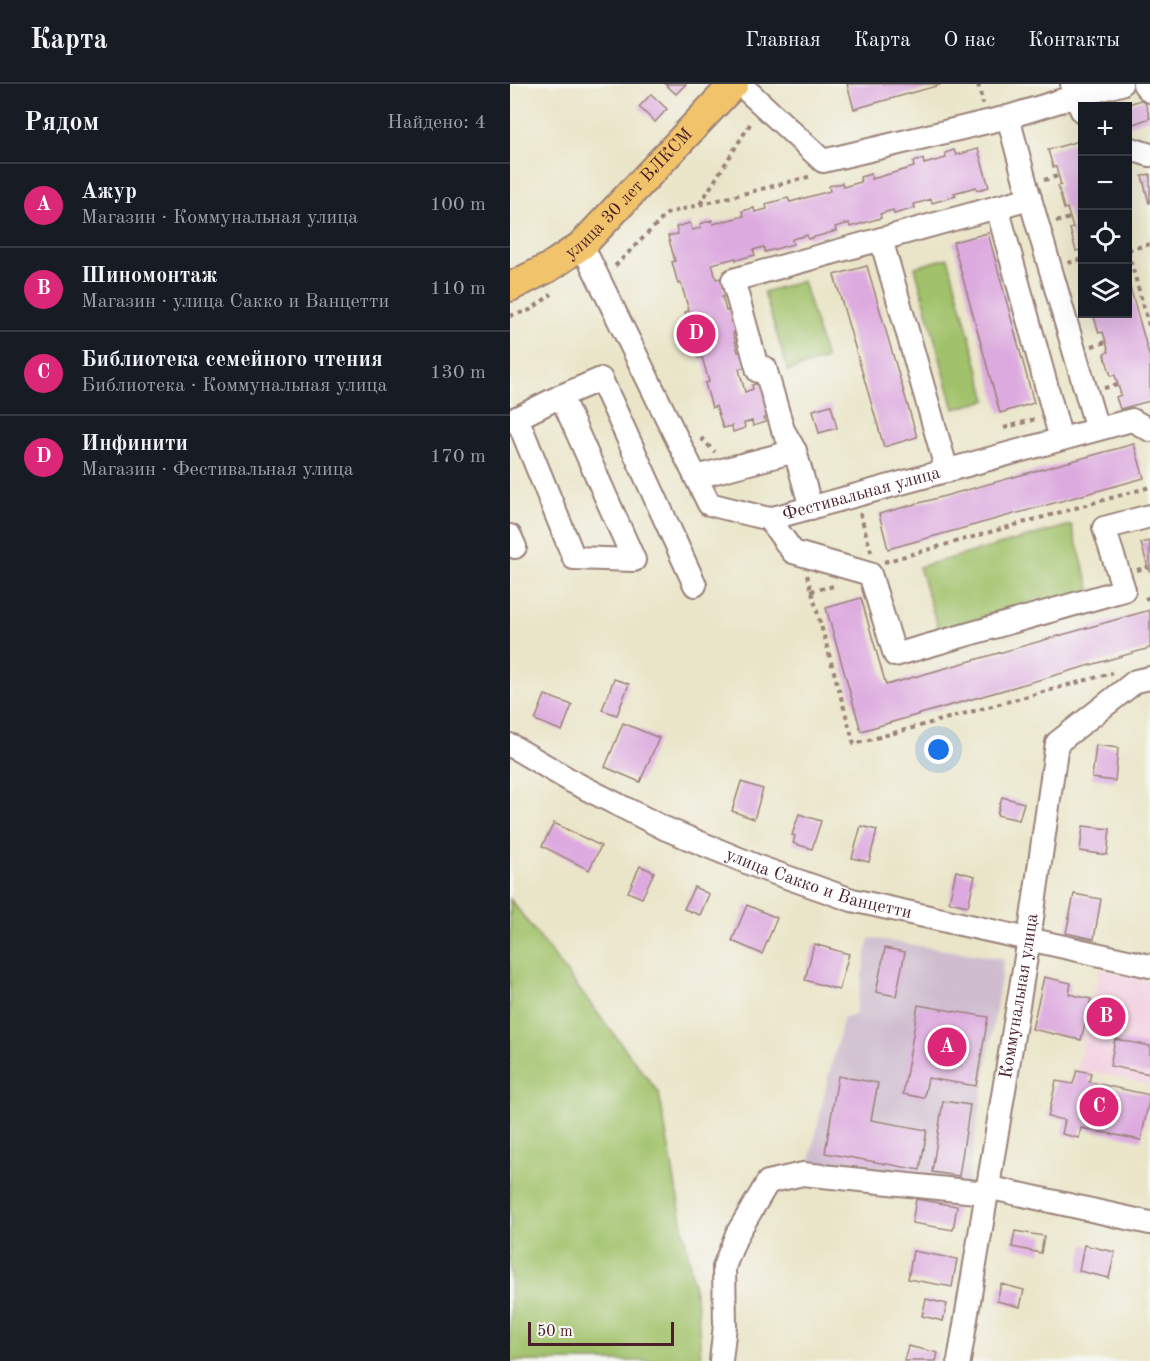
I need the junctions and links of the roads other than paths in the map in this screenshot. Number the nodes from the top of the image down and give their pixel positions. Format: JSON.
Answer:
{"nodes":[{"id":1,"x":734,"y":84,"type":"edge"},
{"id":2,"x":740,"y":84,"type":"edge"},
{"id":3,"x":1121,"y":84,"type":"edge"},
{"id":4,"x":1144,"y":84,"type":"edge"},
{"id":5,"x":1150,"y":91,"type":"edge"},
{"id":6,"x":1077,"y":97,"type":"edge"},
{"id":7,"x":1008,"y":117,"type":"junction"},
{"id":8,"x":1132,"y":149,"type":"edge"},
{"id":9,"x":1150,"y":155,"type":"edge"},
{"id":10,"x":1030,"y":198,"type":"junction"},
{"id":11,"x":997,"y":207,"type":"junction"},
{"id":12,"x":881,"y":239,"type":"junction"},
{"id":13,"x":582,"y":245,"type":"junction"},
{"id":14,"x":510,"y":287,"type":"edge"},
{"id":15,"x":561,"y":396,"type":"junction"},
{"id":16,"x":513,"y":420,"type":"edge"},
{"id":17,"x":1097,"y":429,"type":"junction"},
{"id":18,"x":1150,"y":430,"type":"edge"},
{"id":19,"x":1061,"y":439,"type":"junction"},
{"id":20,"x":795,"y":451,"type":"junction"},
{"id":21,"x":947,"y":471,"type":"junction"},
{"id":22,"x":696,"y":477,"type":"junction"},
{"id":23,"x":811,"y":508,"type":"junction"},
{"id":24,"x":1150,"y":516,"type":"edge"},
{"id":25,"x":770,"y":519,"type":"junction"},
{"id":26,"x":695,"y":585,"type":"dead end"},
{"id":27,"x":1150,"y":678,"type":"edge"},
{"id":28,"x":510,"y":745,"type":"edge"},
{"id":29,"x":1029,"y":939,"type":"junction"},
{"id":30,"x":1150,"y":966,"type":"edge"},
{"id":31,"x":986,"y":1190,"type":"junction"},
{"id":32,"x":1150,"y":1223,"type":"edge"},
{"id":33,"x":721,"y":1361,"type":"edge"},
{"id":34,"x":959,"y":1361,"type":"edge"}],
"edges":[{"from":1,"to":13,"type":"main road","name":"улица 30 лет ВЛКСМ"},
{"from":2,"to":7,"type":"street"},
{"from":3,"to":6,"type":"street"},
{"from":4,"to":5,"type":"street"},
{"from":6,"to":7,"type":"street"},
{"from":7,"to":10,"type":"street"},
{"from":8,"to":9,"type":"street"},
{"from":10,"to":11,"type":"street"},
{"from":10,"to":17,"type":"street"},
{"from":11,"to":12,"type":"street"},
{"from":11,"to":19,"type":"street"},
{"from":12,"to":20,"type":"street"},
{"from":12,"to":21,"type":"street"},
{"from":13,"to":14,"type":"main road","name":"улица 30 лет ВЛКСМ"},
{"from":13,"to":22,"type":"street","name":"Фестивальная улица"},
{"from":15,"to":16,"type":"street"},
{"from":15,"to":16,"type":"street"},
{"from":15,"to":26,"type":"street"},
{"from":17,"to":18,"type":"street","name":"Фестивальная улица"},
{"from":17,"to":19,"type":"street","name":"Фестивальная улица"},
{"from":19,"to":21,"type":"street","name":"Фестивальная улица"},
{"from":20,"to":22,"type":"street"},
{"from":20,"to":23,"type":"street"},
{"from":21,"to":23,"type":"street","name":"Фестивальная улица"},
{"from":22,"to":25,"type":"street","name":"Фестивальная улица"},
{"from":23,"to":25,"type":"street","name":"Фестивальная улица"},
{"from":24,"to":25,"type":"street"},
{"from":27,"to":29,"type":"street","name":"Коммунальная улица"},
{"from":28,"to":29,"type":"street","name":"улица Сакко и Ванцетти"},
{"from":29,"to":30,"type":"street","name":"улица Сакко и Ванцетти"},
{"from":29,"to":31,"type":"street","name":"Коммунальная улица"},
{"from":31,"to":32,"type":"street"},
{"from":31,"to":33,"type":"street"},
{"from":31,"to":34,"type":"street","name":"Коммунальная улица"}]}
